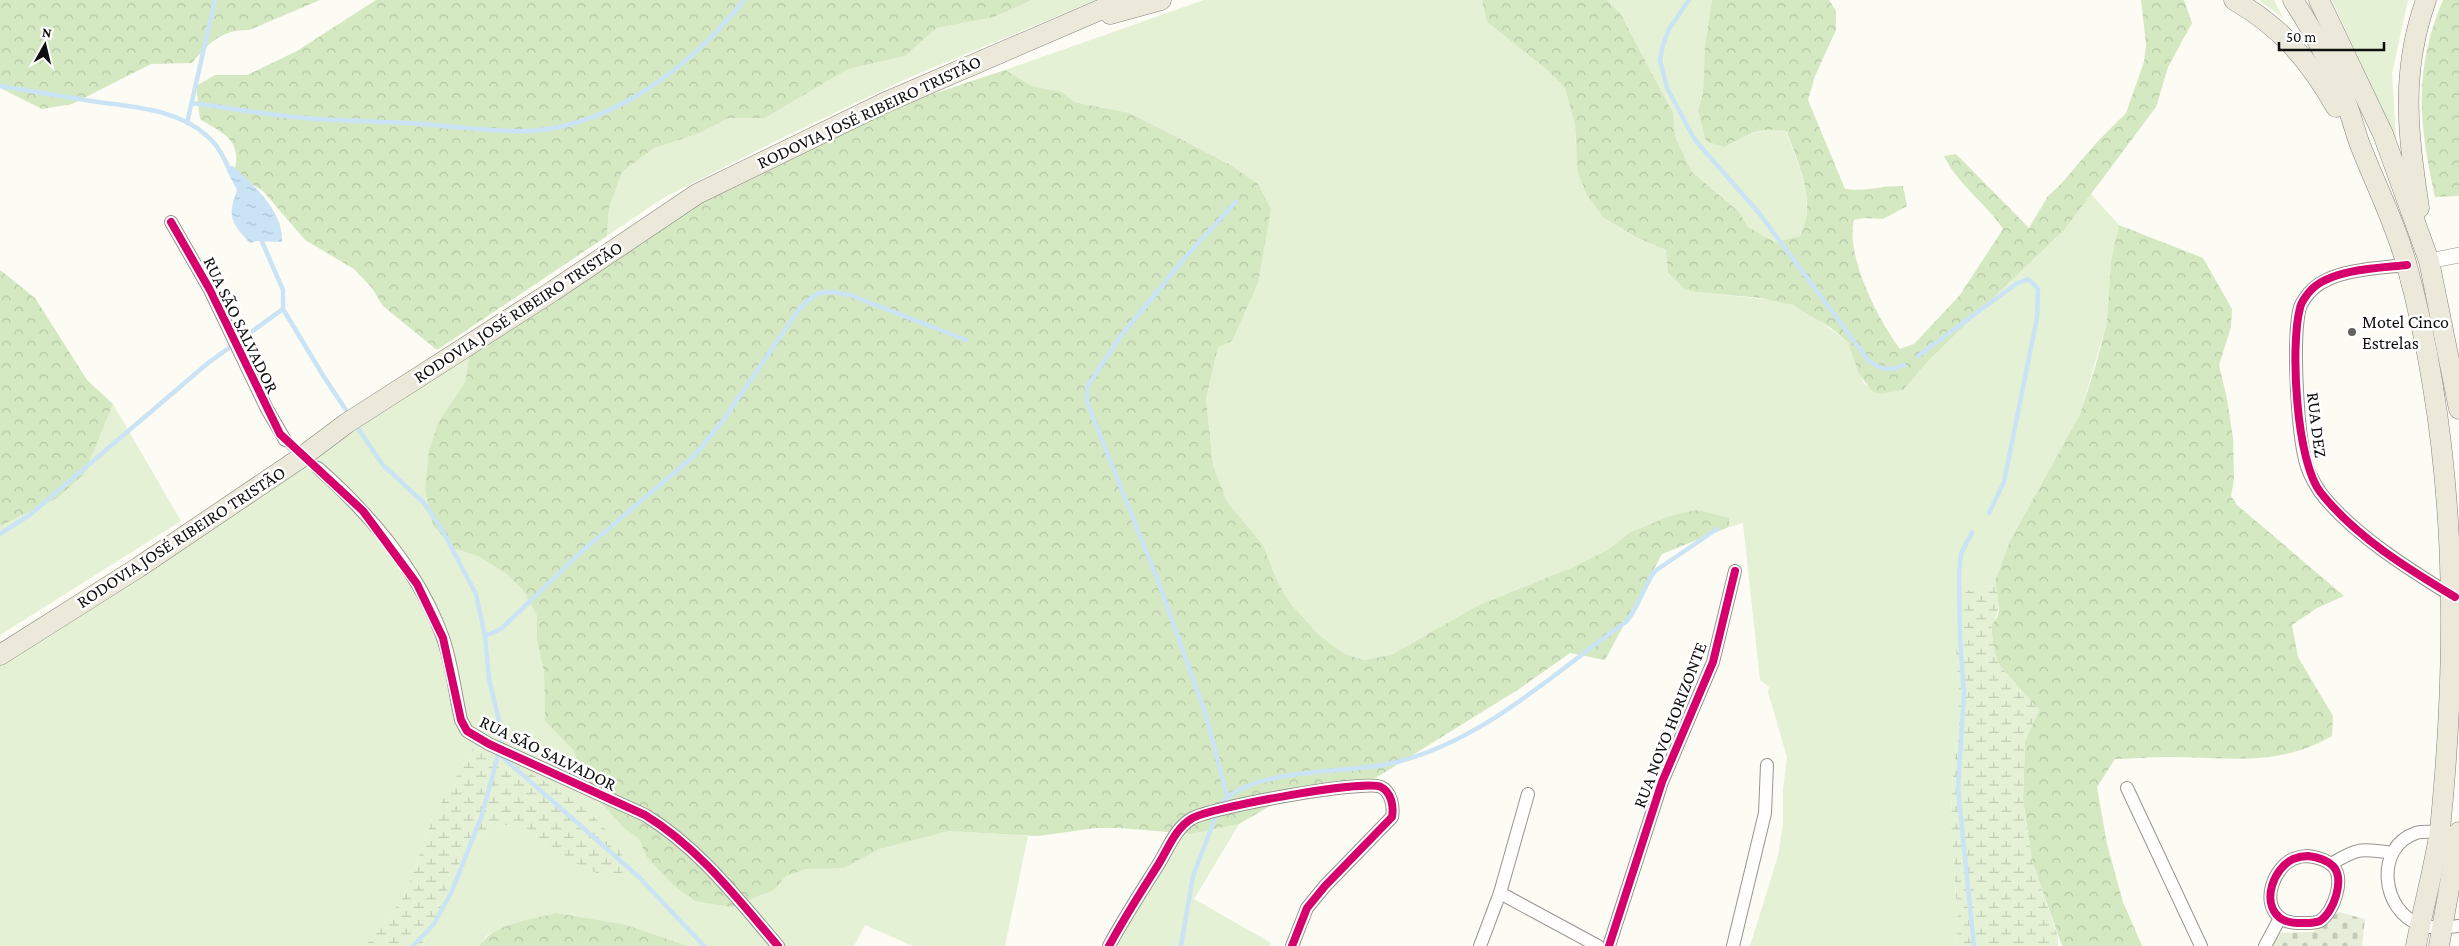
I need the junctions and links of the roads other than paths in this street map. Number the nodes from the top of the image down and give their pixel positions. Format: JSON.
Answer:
{"nodes":[{"id":1,"x":1123,"y":0,"type":"edge"},
{"id":2,"x":1161,"y":0,"type":"edge"},
{"id":3,"x":2234,"y":0,"type":"edge"},
{"id":4,"x":2293,"y":0,"type":"edge"},
{"id":5,"x":2319,"y":0,"type":"edge"},
{"id":6,"x":2426,"y":0,"type":"edge"},
{"id":7,"x":1066,"y":24,"type":"junction"},
{"id":8,"x":2359,"y":142,"type":"junction"},
{"id":9,"x":171,"y":222,"type":"dead end"},
{"id":10,"x":2459,"y":255,"type":"edge"},
{"id":11,"x":2428,"y":257,"type":"junction"},
{"id":12,"x":2407,"y":265,"type":"junction"},
{"id":13,"x":2459,"y":409,"type":"edge"},
{"id":14,"x":285,"y":440,"type":"tunnel mouth"},
{"id":15,"x":318,"y":468,"type":"tunnel mouth"},
{"id":16,"x":1735,"y":571,"type":"dead end"},
{"id":17,"x":2455,"y":597,"type":"junction"},
{"id":18,"x":0,"y":655,"type":"edge"},
{"id":19,"x":1767,"y":765,"type":"dead end"},
{"id":20,"x":2127,"y":788,"type":"dead end"},
{"id":21,"x":1528,"y":794,"type":"dead end"},
{"id":22,"x":2449,"y":832,"type":"edge"},
{"id":23,"x":2392,"y":853,"type":"junction"},
{"id":24,"x":2458,"y":853,"type":"edge"},
{"id":25,"x":2331,"y":864,"type":"junction"},
{"id":26,"x":1500,"y":893,"type":"junction"},
{"id":27,"x":2280,"y":918,"type":"junction"},
{"id":28,"x":2420,"y":925,"type":"junction"},
{"id":29,"x":2447,"y":934,"type":"edge"},
{"id":30,"x":778,"y":946,"type":"edge"},
{"id":31,"x":1109,"y":946,"type":"edge"},
{"id":32,"x":1292,"y":946,"type":"edge"},
{"id":33,"x":1480,"y":946,"type":"edge"},
{"id":34,"x":1598,"y":946,"type":"edge"},
{"id":35,"x":1609,"y":946,"type":"edge"},
{"id":36,"x":1733,"y":946,"type":"edge"},
{"id":37,"x":2200,"y":946,"type":"edge"},
{"id":38,"x":2265,"y":946,"type":"edge"},
{"id":39,"x":2416,"y":946,"type":"edge"}],
"edges":[{"from":1,"to":7,"type":"main road","name":"RODOVIA JOSÉ RIBEIRO TRISTÃO"},
{"from":2,"to":7,"type":"main road","name":"RODOVIA JOSÉ RIBEIRO TRISTÃO"},
{"from":3,"to":8,"type":"main road"},
{"from":4,"to":8,"type":"main road"},
{"from":5,"to":11,"type":"main road"},
{"from":6,"to":11,"type":"main road"},
{"from":7,"to":18,"type":"main road","name":"RODOVIA JOSÉ RIBEIRO TRISTÃO"},
{"from":8,"to":12,"type":"main road"},
{"from":9,"to":14,"type":"street","name":"RUA SÃO SALVADOR"},
{"from":10,"to":11,"type":"street"},
{"from":11,"to":13,"type":"main road"},
{"from":12,"to":17,"type":"main road"},
{"from":12,"to":17,"type":"street","name":"RUA DEZ"},
{"from":15,"to":30,"type":"street","name":"RUA SÃO SALVADOR"},
{"from":16,"to":35,"type":"street","name":"RUA NOVO HORIZONTE"},
{"from":17,"to":22,"type":"main road"},
{"from":19,"to":36,"type":"street"},
{"from":20,"to":37,"type":"street"},
{"from":21,"to":26,"type":"street"},
{"from":22,"to":23,"type":"street"},
{"from":22,"to":24,"type":"main road"},
{"from":22,"to":28,"type":"main road"},
{"from":23,"to":25,"type":"street"},
{"from":23,"to":28,"type":"street"},
{"from":24,"to":29,"type":"main road"},
{"from":25,"to":27,"type":"street"},
{"from":25,"to":27,"type":"street"},
{"from":26,"to":33,"type":"street"},
{"from":26,"to":34,"type":"street"},
{"from":27,"to":38,"type":"street"},
{"from":28,"to":29,"type":"street"},
{"from":28,"to":39,"type":"main road"},
{"from":31,"to":32,"type":"street"}]}
